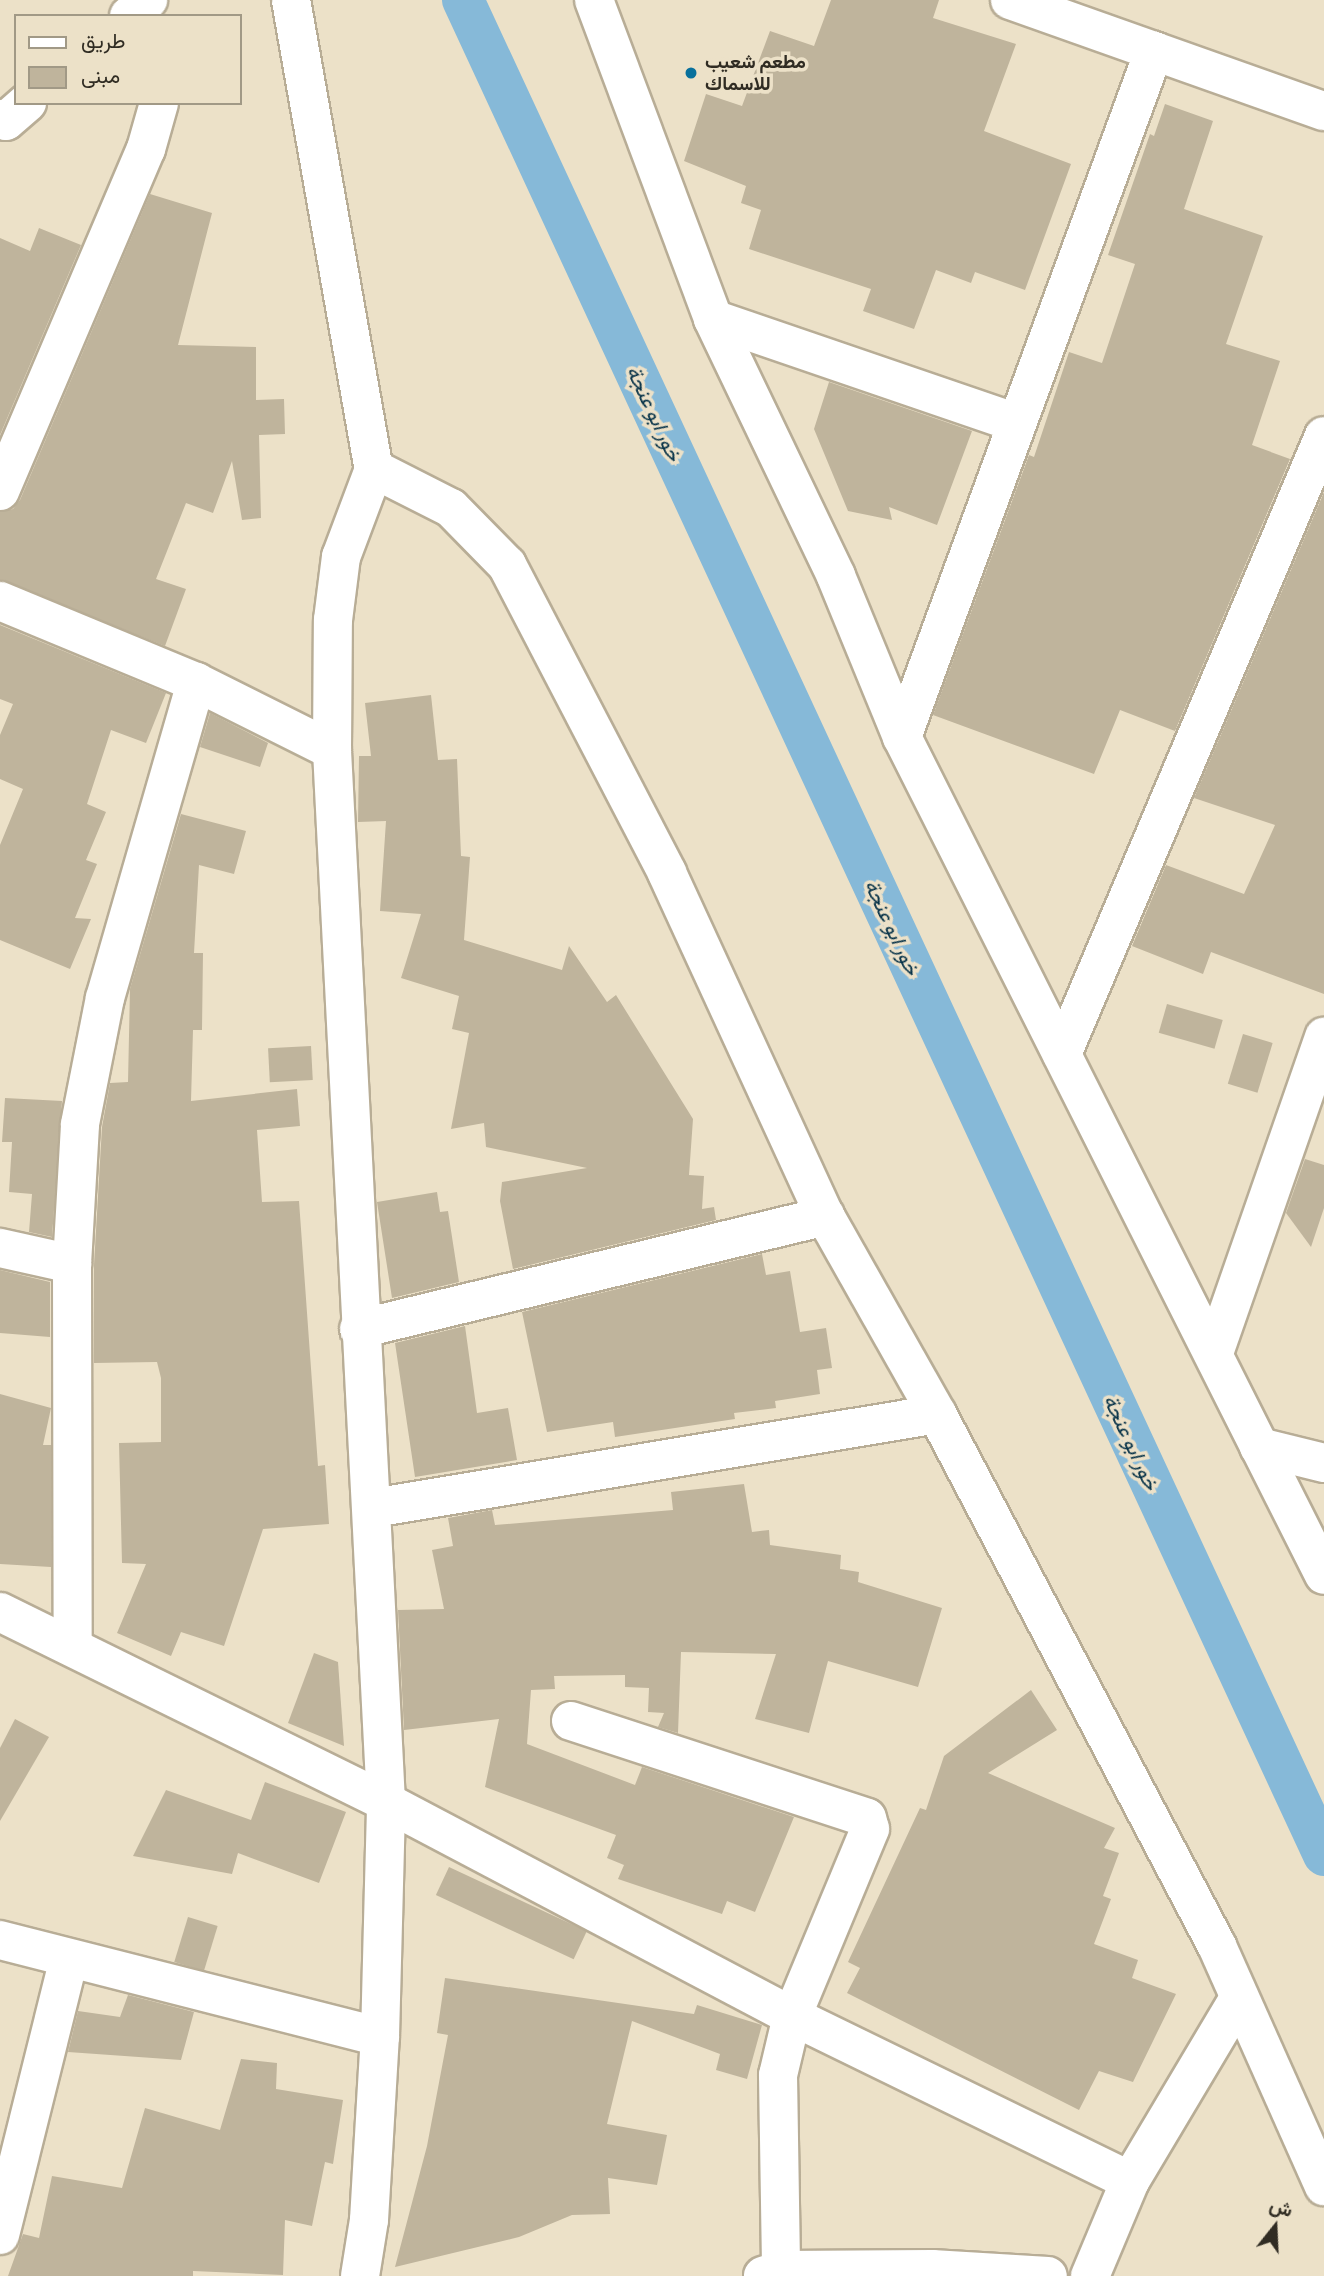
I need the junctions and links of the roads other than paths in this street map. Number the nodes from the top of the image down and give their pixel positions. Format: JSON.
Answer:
{"nodes":[{"id":1,"x":150,"y":0,"type":"edge"},
{"id":2,"x":291,"y":0,"type":"edge"},
{"id":3,"x":594,"y":0,"type":"edge"},
{"id":4,"x":1010,"y":0,"type":"edge"},
{"id":5,"x":132,"y":14,"type":"edge"},
{"id":6,"x":1154,"y":51,"type":"junction"},
{"id":7,"x":158,"y":105,"type":"edge"},
{"id":8,"x":1324,"y":111,"type":"edge"},
{"id":9,"x":713,"y":319,"type":"junction"},
{"id":10,"x":1014,"y":422,"type":"junction"},
{"id":11,"x":1324,"y":436,"type":"edge"},
{"id":12,"x":374,"y":469,"type":"junction"},
{"id":13,"x":0,"y":491,"type":"edge"},
{"id":14,"x":0,"y":601,"type":"edge"},
{"id":15,"x":196,"y":682,"type":"junction"},
{"id":16,"x":902,"y":737,"type":"junction"},
{"id":17,"x":332,"y":750,"type":"junction"},
{"id":18,"x":1324,"y":1037,"type":"edge"},
{"id":19,"x":1062,"y":1054,"type":"junction"},
{"id":20,"x":825,"y":1216,"type":"junction"},
{"id":21,"x":0,"y":1248,"type":"edge"},
{"id":22,"x":72,"y":1264,"type":"junction"},
{"id":23,"x":359,"y":1329,"type":"junction"},
{"id":24,"x":1214,"y":1353,"type":"junction"},
{"id":25,"x":937,"y":1414,"type":"junction"},
{"id":26,"x":1259,"y":1447,"type":"junction"},
{"id":27,"x":1324,"y":1463,"type":"edge"},
{"id":28,"x":373,"y":1507,"type":"junction"},
{"id":29,"x":1324,"y":1576,"type":"edge"},
{"id":30,"x":0,"y":1612,"type":"edge"},
{"id":31,"x":74,"y":1647,"type":"junction"},
{"id":32,"x":571,"y":1721,"type":"dead end"},
{"id":33,"x":386,"y":1802,"type":"junction"},
{"id":34,"x":0,"y":1940,"type":"edge"},
{"id":35,"x":69,"y":1958,"type":"junction"},
{"id":36,"x":1239,"y":1998,"type":"junction"},
{"id":37,"x":792,"y":2016,"type":"junction"},
{"id":38,"x":380,"y":2037,"type":"junction"},
{"id":39,"x":1130,"y":2181,"type":"junction"},
{"id":40,"x":1324,"y":2186,"type":"edge"},
{"id":41,"x":0,"y":2235,"type":"edge"},
{"id":42,"x":772,"y":2273,"type":"edge"},
{"id":43,"x":360,"y":2276,"type":"edge"},
{"id":44,"x":1048,"y":2276,"type":"edge"},
{"id":45,"x":1090,"y":2276,"type":"edge"}],
"edges":[{"from":1,"to":5,"type":"street"},
{"from":2,"to":12,"type":"street"},
{"from":3,"to":9,"type":"street"},
{"from":4,"to":6,"type":"street"},
{"from":6,"to":8,"type":"street"},
{"from":6,"to":10,"type":"street"},
{"from":7,"to":13,"type":"street"},
{"from":9,"to":10,"type":"street"},
{"from":9,"to":16,"type":"street"},
{"from":10,"to":16,"type":"street"},
{"from":11,"to":19,"type":"street"},
{"from":12,"to":17,"type":"street"},
{"from":12,"to":20,"type":"street"},
{"from":14,"to":15,"type":"street"},
{"from":15,"to":17,"type":"street"},
{"from":15,"to":22,"type":"street"},
{"from":16,"to":19,"type":"street"},
{"from":17,"to":23,"type":"street"},
{"from":18,"to":24,"type":"street"},
{"from":19,"to":24,"type":"street"},
{"from":20,"to":23,"type":"street"},
{"from":20,"to":25,"type":"street"},
{"from":21,"to":22,"type":"street"},
{"from":22,"to":31,"type":"street"},
{"from":23,"to":28,"type":"street"},
{"from":24,"to":26,"type":"street"},
{"from":25,"to":28,"type":"street"},
{"from":25,"to":36,"type":"street"},
{"from":26,"to":27,"type":"street"},
{"from":26,"to":29,"type":"street"},
{"from":28,"to":33,"type":"street"},
{"from":30,"to":31,"type":"street"},
{"from":31,"to":33,"type":"street"},
{"from":32,"to":37,"type":"street"},
{"from":33,"to":37,"type":"street"},
{"from":33,"to":38,"type":"street"},
{"from":34,"to":35,"type":"street"},
{"from":35,"to":38,"type":"street"},
{"from":35,"to":41,"type":"street"},
{"from":36,"to":39,"type":"street"},
{"from":36,"to":40,"type":"street"},
{"from":37,"to":39,"type":"street"},
{"from":37,"to":42,"type":"street"},
{"from":38,"to":43,"type":"street"},
{"from":39,"to":45,"type":"street"},
{"from":42,"to":44,"type":"street"}]}
